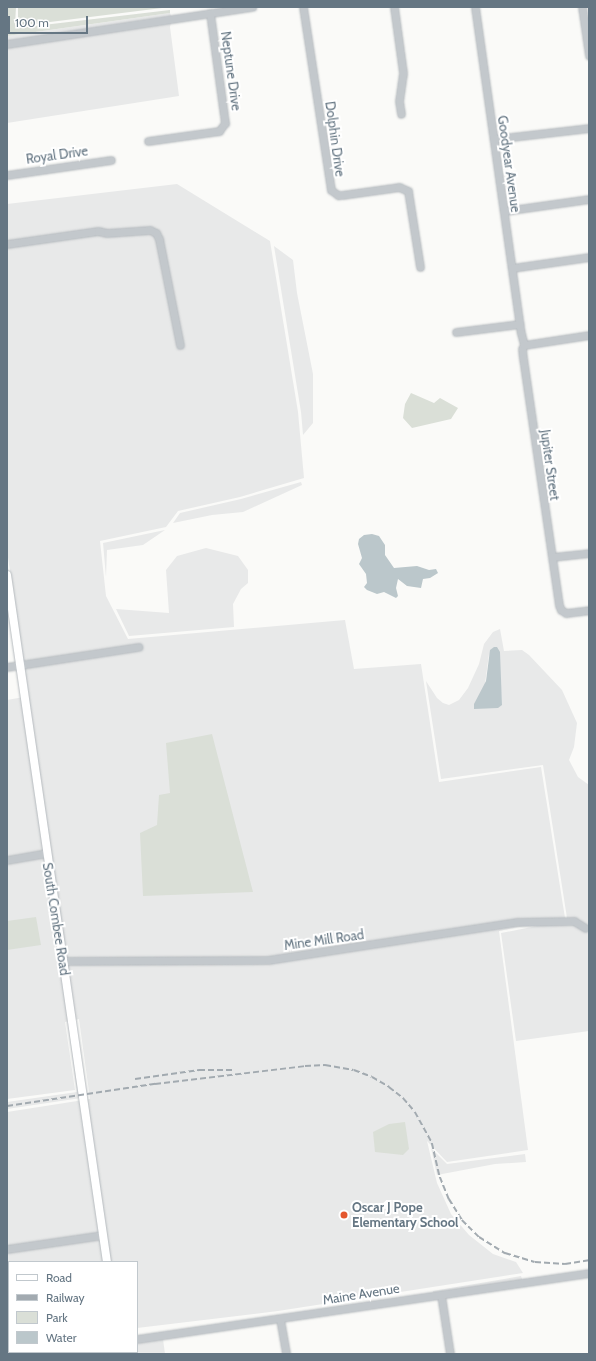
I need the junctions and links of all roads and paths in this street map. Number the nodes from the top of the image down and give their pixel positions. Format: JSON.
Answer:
{"nodes":[{"id":1,"x":252,"y":7,"type":"edge"},
{"id":2,"x":303,"y":7,"type":"edge"},
{"id":3,"x":394,"y":7,"type":"edge"},
{"id":4,"x":475,"y":7,"type":"edge"},
{"id":5,"x":582,"y":7,"type":"edge"},
{"id":6,"x":210,"y":13,"type":"junction"},
{"id":7,"x":7,"y":44,"type":"edge"},
{"id":8,"x":589,"y":55,"type":"edge"},
{"id":9,"x":401,"y":114,"type":"dead end"},
{"id":10,"x":589,"y":128,"type":"edge"},
{"id":11,"x":494,"y":139,"type":"junction"},
{"id":12,"x":148,"y":141,"type":"dead end"},
{"id":13,"x":111,"y":160,"type":"dead end"},
{"id":14,"x":7,"y":175,"type":"edge"},
{"id":15,"x":589,"y":199,"type":"edge"},
{"id":16,"x":504,"y":211,"type":"junction"},
{"id":17,"x":7,"y":244,"type":"edge"},
{"id":18,"x":589,"y":257,"type":"edge"},
{"id":19,"x":420,"y":267,"type":"dead end"},
{"id":20,"x":512,"y":268,"type":"junction"},
{"id":21,"x":520,"y":324,"type":"junction"},
{"id":22,"x":456,"y":332,"type":"dead end"},
{"id":23,"x":589,"y":334,"type":"edge"},
{"id":24,"x":180,"y":345,"type":"dead end"},
{"id":25,"x":524,"y":345,"type":"junction"},
{"id":26,"x":589,"y":553,"type":"edge"},
{"id":27,"x":552,"y":557,"type":"junction"},
{"id":28,"x":7,"y":575,"type":"edge"},
{"id":29,"x":9,"y":603,"type":"edge"},
{"id":30,"x":589,"y":610,"type":"edge"},
{"id":31,"x":138,"y":647,"type":"dead end"},
{"id":32,"x":20,"y":665,"type":"junction"},
{"id":33,"x":7,"y":667,"type":"edge"},
{"id":34,"x":46,"y":853,"type":"junction"},
{"id":35,"x":7,"y":860,"type":"edge"},
{"id":36,"x":585,"y":928,"type":"dead end"},
{"id":37,"x":63,"y":961,"type":"junction"},
{"id":38,"x":103,"y":1235,"type":"junction"},
{"id":39,"x":7,"y":1249,"type":"edge"},
{"id":40,"x":107,"y":1261,"type":"edge"},
{"id":41,"x":589,"y":1273,"type":"edge"},
{"id":42,"x":441,"y":1295,"type":"junction"},
{"id":43,"x":280,"y":1319,"type":"junction"},
{"id":44,"x":138,"y":1339,"type":"edge"},
{"id":45,"x":286,"y":1354,"type":"edge"},
{"id":46,"x":450,"y":1354,"type":"edge"}],
"edges":[{"from":1,"to":6,"type":"street"},
{"from":2,"to":19,"type":"street","name":"Dolphin Drive"},
{"from":3,"to":9,"type":"street"},
{"from":4,"to":11,"type":"street","name":"Goodyear Avenue"},
{"from":5,"to":8,"type":"street"},
{"from":6,"to":7,"type":"street"},
{"from":6,"to":12,"type":"street","name":"Neptune Drive"},
{"from":10,"to":11,"type":"street"},
{"from":11,"to":16,"type":"street","name":"Goodyear Avenue"},
{"from":13,"to":14,"type":"street","name":"Royal Drive"},
{"from":15,"to":16,"type":"street"},
{"from":16,"to":20,"type":"street","name":"Goodyear Avenue"},
{"from":17,"to":24,"type":"street"},
{"from":18,"to":20,"type":"street"},
{"from":20,"to":21,"type":"street","name":"Goodyear Avenue"},
{"from":21,"to":22,"type":"street"},
{"from":21,"to":25,"type":"street","name":"Jupiter Street"},
{"from":23,"to":25,"type":"street"},
{"from":25,"to":27,"type":"street","name":"Jupiter Street"},
{"from":26,"to":27,"type":"street"},
{"from":27,"to":30,"type":"street","name":"Jupiter Street"},
{"from":28,"to":29,"type":"main road","name":"South Combee Road"},
{"from":29,"to":32,"type":"main road","name":"South Combee Road"},
{"from":31,"to":32,"type":"street"},
{"from":32,"to":33,"type":"street"},
{"from":32,"to":34,"type":"main road","name":"South Combee Road"},
{"from":34,"to":35,"type":"street"},
{"from":34,"to":37,"type":"main road","name":"South Combee Road"},
{"from":36,"to":37,"type":"street","name":"Mine Mill Road"},
{"from":37,"to":38,"type":"main road","name":"South Combee Road"},
{"from":38,"to":39,"type":"street"},
{"from":38,"to":40,"type":"main road","name":"South Combee Road"},
{"from":41,"to":42,"type":"street","name":"Maine Avenue"},
{"from":42,"to":43,"type":"street","name":"Maine Avenue"},
{"from":42,"to":46,"type":"street"},
{"from":43,"to":44,"type":"street","name":"Maine Avenue"},
{"from":43,"to":45,"type":"street"}]}
